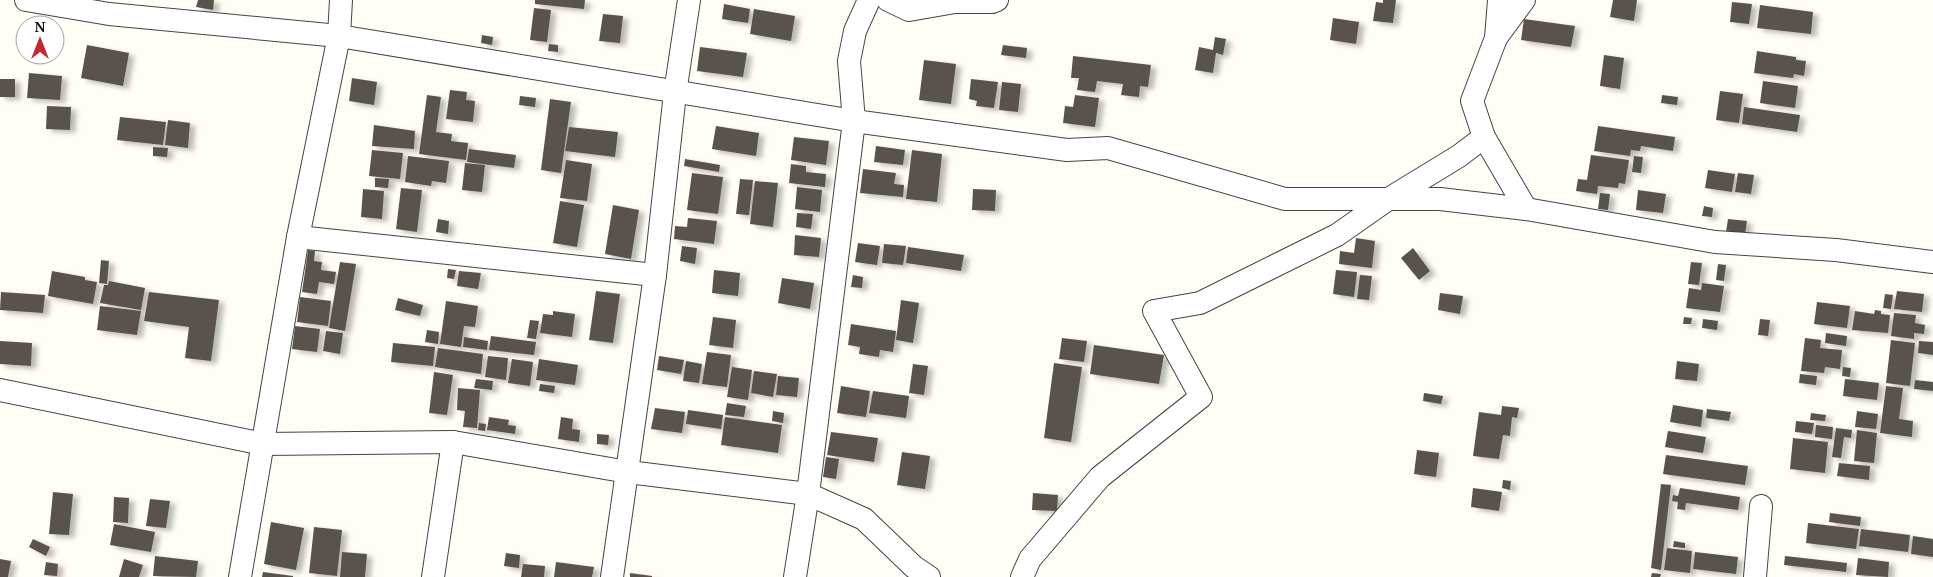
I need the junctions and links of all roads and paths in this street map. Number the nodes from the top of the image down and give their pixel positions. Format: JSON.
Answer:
{"nodes":[{"id":1,"x":26,"y":0,"type":"edge"},
{"id":2,"x":341,"y":0,"type":"edge"},
{"id":3,"x":689,"y":0,"type":"edge"},
{"id":4,"x":869,"y":0,"type":"edge"},
{"id":5,"x":888,"y":0,"type":"edge"},
{"id":6,"x":997,"y":0,"type":"edge"},
{"id":7,"x":1499,"y":0,"type":"edge"},
{"id":8,"x":1524,"y":0,"type":"edge"},
{"id":9,"x":109,"y":7,"type":"edge"},
{"id":10,"x":339,"y":36,"type":"junction"},
{"id":11,"x":1496,"y":38,"type":"junction"},
{"id":12,"x":675,"y":92,"type":"junction"},
{"id":13,"x":854,"y":121,"type":"junction"},
{"id":14,"x":1484,"y":137,"type":"junction"},
{"id":15,"x":1387,"y":200,"type":"junction"},
{"id":16,"x":1526,"y":209,"type":"junction"},
{"id":17,"x":298,"y":236,"type":"junction"},
{"id":18,"x":1933,"y":262,"type":"edge"},
{"id":19,"x":655,"y":274,"type":"junction"},
{"id":20,"x":0,"y":390,"type":"edge"},
{"id":21,"x":453,"y":442,"type":"junction"},
{"id":22,"x":263,"y":444,"type":"junction"},
{"id":23,"x":628,"y":472,"type":"junction"},
{"id":24,"x":808,"y":494,"type":"junction"},
{"id":25,"x":1761,"y":506,"type":"dead end"},
{"id":26,"x":240,"y":577,"type":"edge"},
{"id":27,"x":433,"y":577,"type":"edge"},
{"id":28,"x":612,"y":577,"type":"edge"},
{"id":29,"x":795,"y":577,"type":"edge"},
{"id":30,"x":929,"y":577,"type":"edge"},
{"id":31,"x":1022,"y":577,"type":"edge"},
{"id":32,"x":1755,"y":577,"type":"edge"}],
"edges":[{"from":1,"to":9,"type":"street"},
{"from":2,"to":10,"type":"street"},
{"from":3,"to":12,"type":"street"},
{"from":4,"to":13,"type":"street"},
{"from":5,"to":6,"type":"street"},
{"from":7,"to":11,"type":"street"},
{"from":8,"to":11,"type":"street"},
{"from":9,"to":10,"type":"street"},
{"from":10,"to":12,"type":"street"},
{"from":10,"to":17,"type":"street"},
{"from":11,"to":14,"type":"street"},
{"from":12,"to":13,"type":"street"},
{"from":12,"to":19,"type":"street"},
{"from":13,"to":15,"type":"street"},
{"from":13,"to":24,"type":"street"},
{"from":14,"to":15,"type":"street"},
{"from":14,"to":16,"type":"street"},
{"from":15,"to":16,"type":"street"},
{"from":15,"to":31,"type":"street"},
{"from":16,"to":18,"type":"street"},
{"from":17,"to":19,"type":"street"},
{"from":17,"to":22,"type":"street"},
{"from":19,"to":23,"type":"street"},
{"from":20,"to":22,"type":"street"},
{"from":21,"to":22,"type":"street"},
{"from":21,"to":23,"type":"street"},
{"from":21,"to":27,"type":"street"},
{"from":22,"to":26,"type":"street"},
{"from":23,"to":24,"type":"street"},
{"from":23,"to":28,"type":"street"},
{"from":24,"to":29,"type":"street"},
{"from":24,"to":30,"type":"street"},
{"from":25,"to":32,"type":"street"}]}
